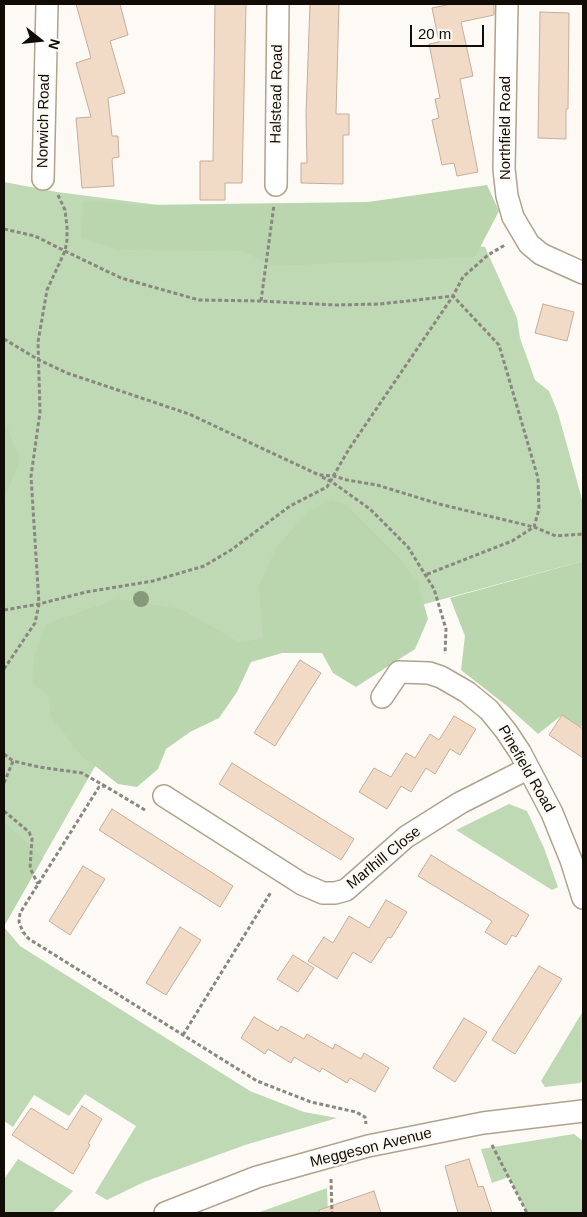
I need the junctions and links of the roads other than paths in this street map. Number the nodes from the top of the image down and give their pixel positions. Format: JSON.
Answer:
{"nodes":[{"id":1,"x":47,"y":4,"type":"edge"},
{"id":2,"x":278,"y":4,"type":"edge"},
{"id":3,"x":507,"y":4,"type":"edge"},
{"id":4,"x":44,"y":170,"type":"road end"},
{"id":5,"x":276,"y":185,"type":"road end"},
{"id":6,"x":583,"y":273,"type":"edge"},
{"id":7,"x":382,"y":697,"type":"dead end"},
{"id":8,"x":527,"y":769,"type":"junction"},
{"id":9,"x":164,"y":796,"type":"road end"},
{"id":10,"x":583,"y":898,"type":"edge"},
{"id":11,"x":583,"y":1111,"type":"edge"},
{"id":12,"x":165,"y":1213,"type":"edge"}],
"edges":[{"from":1,"to":4,"type":"street","name":"Norwich Road"},
{"from":2,"to":5,"type":"street","name":"Halstead Road"},
{"from":3,"to":6,"type":"street","name":"Northfield Road"},
{"from":7,"to":8,"type":"street","name":"Pinefield Road"},
{"from":8,"to":9,"type":"street","name":"Marlhill Close"},
{"from":8,"to":10,"type":"street","name":"Pinefield Road"},
{"from":11,"to":12,"type":"street","name":"Meggeson Avenue"}]}
